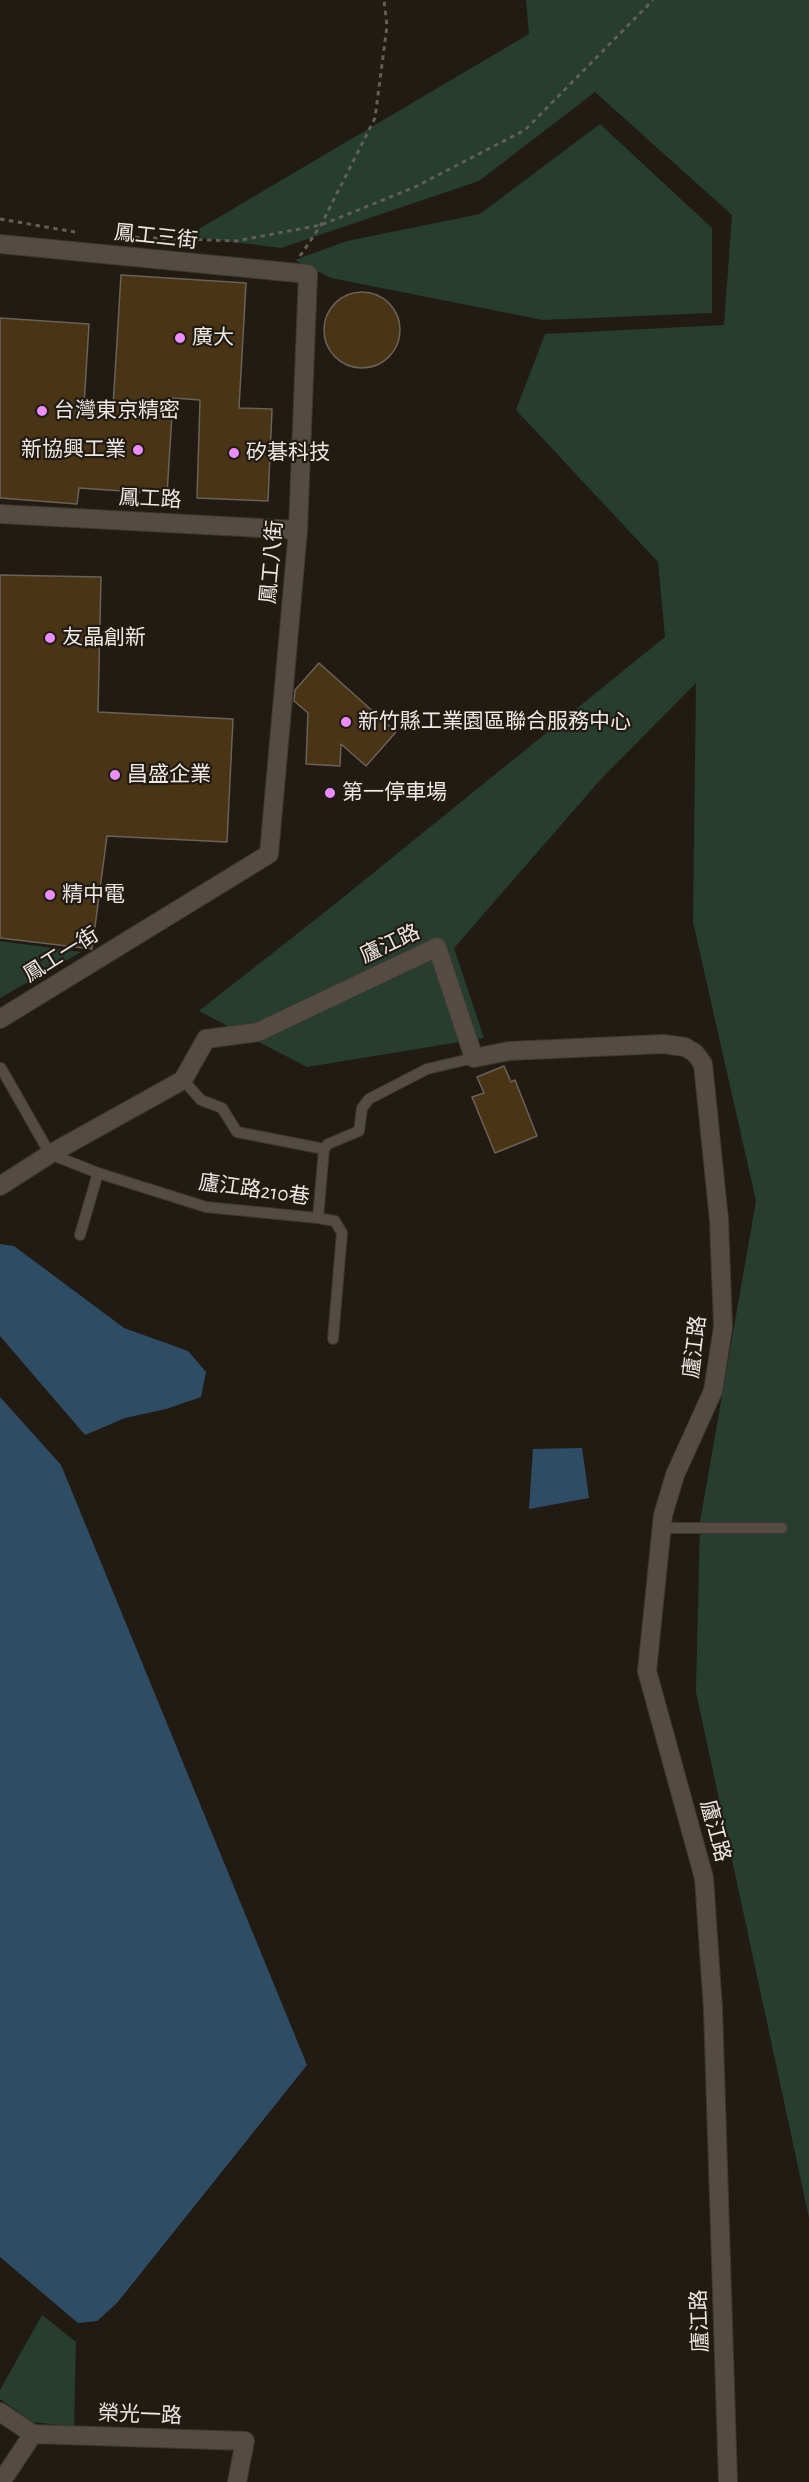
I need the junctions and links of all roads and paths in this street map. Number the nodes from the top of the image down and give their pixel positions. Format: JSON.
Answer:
{"nodes":[{"id":1,"x":384,"y":0,"type":"edge"},
{"id":2,"x":653,"y":0,"type":"edge"},
{"id":3,"x":0,"y":219,"type":"edge"},
{"id":4,"x":321,"y":225,"type":"junction"},
{"id":5,"x":86,"y":234,"type":"dead end"},
{"id":6,"x":120,"y":236,"type":"dead end"},
{"id":7,"x":0,"y":244,"type":"edge"},
{"id":8,"x":289,"y":273,"type":"junction"},
{"id":9,"x":309,"y":274,"type":"joint"},
{"id":10,"x":0,"y":514,"type":"edge"},
{"id":11,"x":298,"y":530,"type":"junction"},
{"id":12,"x":269,"y":854,"type":"joint"},
{"id":13,"x":0,"y":1019,"type":"edge"},
{"id":14,"x":474,"y":1058,"type":"junction"},
{"id":15,"x":1,"y":1068,"type":"edge"},
{"id":16,"x":183,"y":1080,"type":"junction"},
{"id":17,"x":324,"y":1149,"type":"junction"},
{"id":18,"x":50,"y":1154,"type":"junction"},
{"id":19,"x":98,"y":1173,"type":"junction"},
{"id":20,"x":0,"y":1186,"type":"edge"},
{"id":21,"x":318,"y":1218,"type":"junction"},
{"id":22,"x":80,"y":1235,"type":"dead end"},
{"id":23,"x":333,"y":1339,"type":"dead end"},
{"id":24,"x":662,"y":1528,"type":"junction"},
{"id":25,"x":782,"y":1528,"type":"dead end"},
{"id":26,"x":0,"y":2412,"type":"edge"},
{"id":27,"x":33,"y":2434,"type":"junction"},
{"id":28,"x":1,"y":2482,"type":"edge"},
{"id":29,"x":237,"y":2482,"type":"edge"},
{"id":30,"x":728,"y":2482,"type":"edge"}],
"edges":[{"from":1,"to":4,"type":"path"},
{"from":2,"to":4,"type":"path"},
{"from":3,"to":5,"type":"path"},
{"from":4,"to":6,"type":"path"},
{"from":4,"to":8,"type":"path"},
{"from":7,"to":8,"type":"street","name":"鳳工三街"},
{"from":8,"to":9,"type":"street","name":"鳳工三街"},
{"from":9,"to":11,"type":"street","name":"鳳工八街"},
{"from":10,"to":11,"type":"street","name":"鳳工路"},
{"from":11,"to":12,"type":"street","name":"鳳工八街"},
{"from":12,"to":13,"type":"street","name":"鳳工一街"},
{"from":14,"to":16,"type":"street","name":"廬江路"},
{"from":14,"to":17,"type":"lane"},
{"from":14,"to":24,"type":"street","name":"廬江路"},
{"from":15,"to":18,"type":"lane"},
{"from":16,"to":17,"type":"lane"},
{"from":16,"to":18,"type":"street"},
{"from":17,"to":21,"type":"lane","name":"廬江路210巷"},
{"from":18,"to":19,"type":"lane","name":"廬江路210巷"},
{"from":18,"to":20,"type":"street"},
{"from":19,"to":21,"type":"lane","name":"廬江路210巷"},
{"from":19,"to":22,"type":"lane"},
{"from":21,"to":23,"type":"lane"},
{"from":24,"to":25,"type":"lane"},
{"from":24,"to":30,"type":"street","name":"廬江路"},
{"from":26,"to":27,"type":"street"},
{"from":27,"to":28,"type":"street"},
{"from":27,"to":29,"type":"street","name":"榮光一路"}]}
